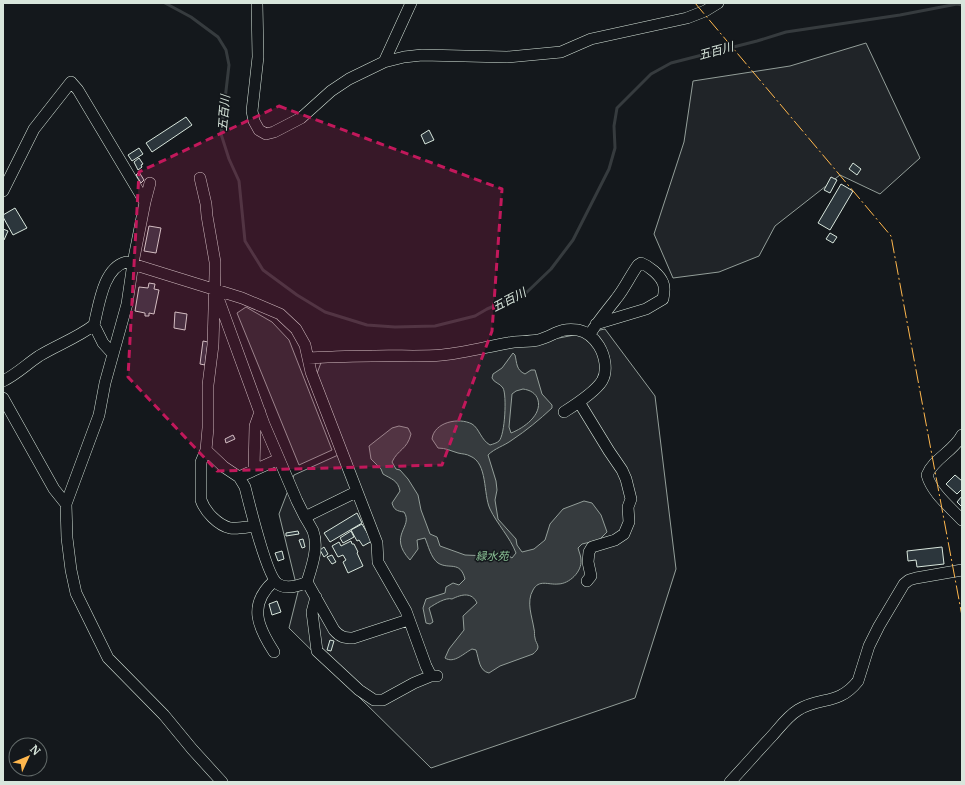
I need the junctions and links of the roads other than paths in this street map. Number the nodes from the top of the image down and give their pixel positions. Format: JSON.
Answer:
{"nodes":[{"id":1,"x":257,"y":3,"type":"edge"},
{"id":2,"x":410,"y":3,"type":"edge"},
{"id":3,"x":718,"y":3,"type":"edge"},
{"id":4,"x":384,"y":62,"type":"junction"},
{"id":5,"x":200,"y":178,"type":"dead end"},
{"id":6,"x":150,"y":183,"type":"dead end"},
{"id":7,"x":3,"y":191,"type":"edge"},
{"id":8,"x":145,"y":202,"type":"junction"},
{"id":9,"x":133,"y":264,"type":"junction"},
{"id":10,"x":215,"y":289,"type":"junction"},
{"id":11,"x":596,"y":324,"type":"junction"},
{"id":12,"x":94,"y":325,"type":"junction"},
{"id":13,"x":590,"y":334,"type":"junction"},
{"id":14,"x":113,"y":354,"type":"junction"},
{"id":15,"x":308,"y":358,"type":"junction"},
{"id":16,"x":3,"y":380,"type":"edge"},
{"id":17,"x":3,"y":398,"type":"edge"},
{"id":18,"x":579,"y":402,"type":"junction"},
{"id":19,"x":260,"y":412,"type":"junction"},
{"id":20,"x":564,"y":412,"type":"dead end"},
{"id":21,"x":962,"y":435,"type":"edge"},
{"id":22,"x":206,"y":450,"type":"junction"},
{"id":23,"x":279,"y":458,"type":"junction"},
{"id":24,"x":254,"y":470,"type":"junction"},
{"id":25,"x":239,"y":477,"type":"junction"},
{"id":26,"x":356,"y":492,"type":"junction"},
{"id":27,"x":66,"y":504,"type":"junction"},
{"id":28,"x":305,"y":517,"type":"junction"},
{"id":29,"x":962,"y":520,"type":"edge"},
{"id":30,"x":255,"y":526,"type":"junction"},
{"id":31,"x":962,"y":570,"type":"edge"},
{"id":32,"x":274,"y":581,"type":"junction"},
{"id":33,"x":587,"y":581,"type":"dead end"},
{"id":34,"x":307,"y":582,"type":"junction"},
{"id":35,"x":316,"y":597,"type":"junction"},
{"id":36,"x":408,"y":620,"type":"junction"},
{"id":37,"x":274,"y":652,"type":"dead end"},
{"id":38,"x":222,"y":782,"type":"edge"},
{"id":39,"x":730,"y":782,"type":"edge"}],
"edges":[{"from":1,"to":4,"type":"street"},
{"from":2,"to":4,"type":"street"},
{"from":3,"to":4,"type":"street"},
{"from":5,"to":10,"type":"street"},
{"from":6,"to":8,"type":"street"},
{"from":7,"to":8,"type":"street"},
{"from":8,"to":9,"type":"street"},
{"from":9,"to":10,"type":"street"},
{"from":9,"to":12,"type":"street"},
{"from":9,"to":14,"type":"street"},
{"from":10,"to":15,"type":"street"},
{"from":10,"to":19,"type":"street"},
{"from":10,"to":22,"type":"street"},
{"from":11,"to":11,"type":"street"},
{"from":11,"to":13,"type":"street"},
{"from":12,"to":14,"type":"street"},
{"from":12,"to":16,"type":"street"},
{"from":13,"to":15,"type":"street"},
{"from":13,"to":18,"type":"street"},
{"from":14,"to":27,"type":"street"},
{"from":15,"to":26,"type":"street"},
{"from":17,"to":27,"type":"street"},
{"from":18,"to":20,"type":"street"},
{"from":18,"to":33,"type":"street"},
{"from":19,"to":23,"type":"street"},
{"from":19,"to":24,"type":"street"},
{"from":21,"to":29,"type":"street"},
{"from":22,"to":25,"type":"street"},
{"from":22,"to":30,"type":"street"},
{"from":23,"to":24,"type":"street"},
{"from":23,"to":28,"type":"street"},
{"from":24,"to":25,"type":"street"},
{"from":25,"to":30,"type":"street"},
{"from":26,"to":28,"type":"street"},
{"from":26,"to":36,"type":"street"},
{"from":27,"to":38,"type":"street"},
{"from":28,"to":34,"type":"street"},
{"from":30,"to":32,"type":"street"},
{"from":31,"to":39,"type":"street"},
{"from":32,"to":34,"type":"street"},
{"from":32,"to":37,"type":"street"},
{"from":34,"to":35,"type":"street"},
{"from":35,"to":36,"type":"street"},
{"from":35,"to":36,"type":"street"}]}
